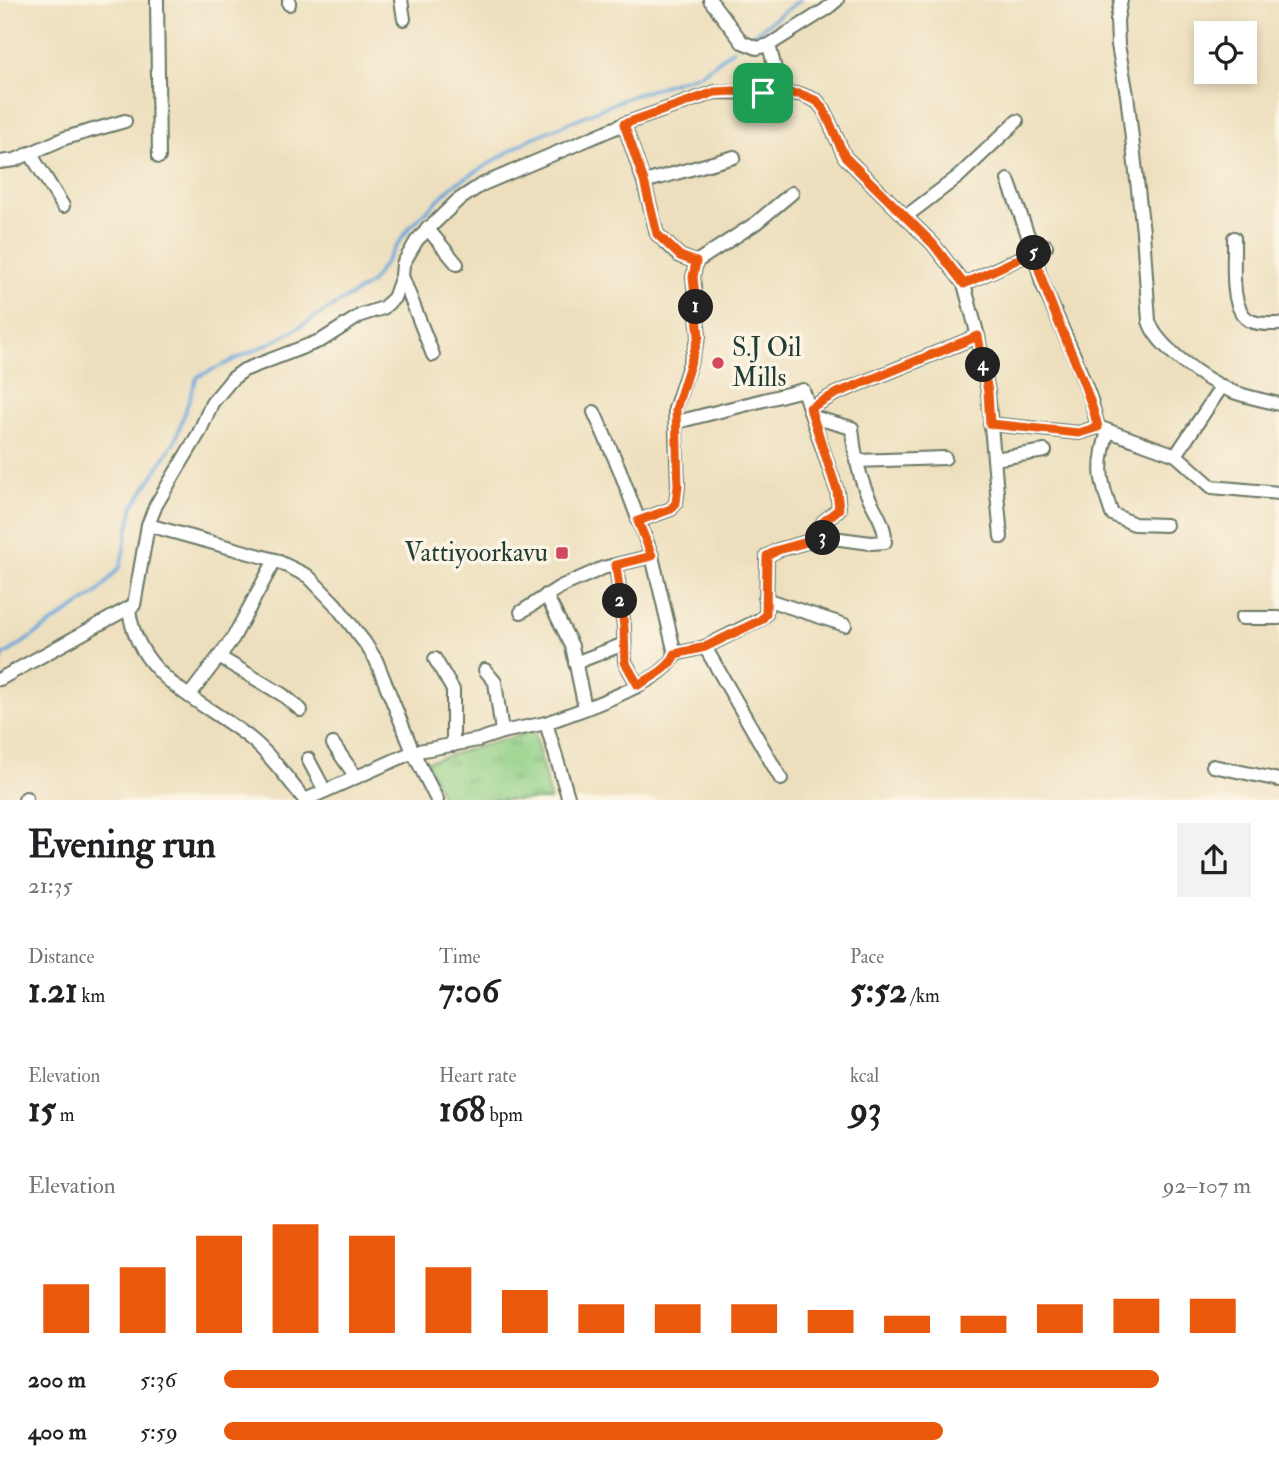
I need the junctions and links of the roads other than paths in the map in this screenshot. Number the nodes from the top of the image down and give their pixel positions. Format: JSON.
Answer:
{"nodes":[{"id":1,"x":157,"y":0,"type":"edge"},
{"id":2,"x":401,"y":0,"type":"edge"},
{"id":3,"x":710,"y":0,"type":"edge"},
{"id":4,"x":837,"y":0,"type":"edge"},
{"id":5,"x":1111,"y":0,"type":"edge"},
{"id":6,"x":1121,"y":0,"type":"edge"},
{"id":7,"x":404,"y":19,"type":"dead end"},
{"id":8,"x":1117,"y":30,"type":"junction"},
{"id":9,"x":769,"y":45,"type":"junction"},
{"id":10,"x":781,"y":93,"type":"junction"},
{"id":11,"x":125,"y":121,"type":"dead end"},
{"id":12,"x":1017,"y":121,"type":"dead end"},
{"id":13,"x":624,"y":124,"type":"junction"},
{"id":14,"x":30,"y":153,"type":"junction"},
{"id":15,"x":159,"y":157,"type":"dead end"},
{"id":16,"x":734,"y":157,"type":"dead end"},
{"id":17,"x":0,"y":162,"type":"edge"},
{"id":18,"x":1008,"y":180,"type":"dead end"},
{"id":19,"x":644,"y":181,"type":"junction"},
{"id":20,"x":792,"y":193,"type":"dead end"},
{"id":21,"x":63,"y":206,"type":"dead end"},
{"id":22,"x":905,"y":217,"type":"junction"},
{"id":23,"x":427,"y":228,"type":"junction"},
{"id":24,"x":1234,"y":238,"type":"dead end"},
{"id":25,"x":1046,"y":246,"type":"dead end"},
{"id":26,"x":1034,"y":252,"type":"junction"},
{"id":27,"x":696,"y":262,"type":"junction"},
{"id":28,"x":457,"y":264,"type":"dead end"},
{"id":29,"x":402,"y":276,"type":"junction"},
{"id":30,"x":964,"y":284,"type":"junction"},
{"id":31,"x":1279,"y":324,"type":"edge"},
{"id":32,"x":978,"y":336,"type":"junction"},
{"id":33,"x":433,"y":355,"type":"dead end"},
{"id":34,"x":1222,"y":386,"type":"junction"},
{"id":35,"x":1279,"y":404,"type":"edge"},
{"id":36,"x":594,"y":412,"type":"dead end"},
{"id":37,"x":812,"y":413,"type":"junction"},
{"id":38,"x":677,"y":422,"type":"junction"},
{"id":39,"x":990,"y":424,"type":"junction"},
{"id":40,"x":1103,"y":429,"type":"junction"},
{"id":41,"x":1045,"y":451,"type":"dead end"},
{"id":42,"x":1176,"y":455,"type":"junction"},
{"id":43,"x":945,"y":458,"type":"dead end"},
{"id":44,"x":994,"y":459,"type":"junction"},
{"id":45,"x":856,"y":461,"type":"junction"},
{"id":46,"x":1279,"y":493,"type":"edge"},
{"id":47,"x":638,"y":521,"type":"junction"},
{"id":48,"x":148,"y":525,"type":"junction"},
{"id":49,"x":1166,"y":525,"type":"dead end"},
{"id":50,"x":825,"y":537,"type":"junction"},
{"id":51,"x":1001,"y":537,"type":"dead end"},
{"id":52,"x":652,"y":556,"type":"junction"},
{"id":53,"x":275,"y":560,"type":"junction"},
{"id":54,"x":616,"y":565,"type":"junction"},
{"id":55,"x":546,"y":595,"type":"junction"},
{"id":56,"x":765,"y":599,"type":"junction"},
{"id":57,"x":129,"y":608,"type":"junction"},
{"id":58,"x":520,"y":612,"type":"dead end"},
{"id":59,"x":1242,"y":618,"type":"dead end"},
{"id":60,"x":1279,"y":618,"type":"edge"},
{"id":61,"x":845,"y":625,"type":"dead end"},
{"id":62,"x":624,"y":644,"type":"junction"},
{"id":63,"x":705,"y":647,"type":"junction"},
{"id":64,"x":675,"y":654,"type":"junction"},
{"id":65,"x":219,"y":657,"type":"junction"},
{"id":66,"x":435,"y":659,"type":"dead end"},
{"id":67,"x":575,"y":663,"type":"junction"},
{"id":68,"x":485,"y":670,"type":"dead end"},
{"id":69,"x":0,"y":679,"type":"edge"},
{"id":70,"x":638,"y":685,"type":"junction"},
{"id":71,"x":190,"y":696,"type":"junction"},
{"id":72,"x":584,"y":708,"type":"junction"},
{"id":73,"x":302,"y":710,"type":"dead end"},
{"id":74,"x":546,"y":723,"type":"junction"},
{"id":75,"x":502,"y":732,"type":"junction"},
{"id":76,"x":333,"y":744,"type":"dead end"},
{"id":77,"x":453,"y":746,"type":"junction"},
{"id":78,"x":413,"y":752,"type":"junction"},
{"id":79,"x":308,"y":759,"type":"dead end"},
{"id":80,"x":1213,"y":766,"type":"dead end"},
{"id":81,"x":356,"y":777,"type":"junction"},
{"id":82,"x":781,"y":779,"type":"dead end"},
{"id":83,"x":1279,"y":780,"type":"edge"},
{"id":84,"x":325,"y":791,"type":"junction"},
{"id":85,"x":305,"y":800,"type":"edge"},
{"id":86,"x":438,"y":800,"type":"edge"},
{"id":87,"x":569,"y":800,"type":"edge"}],
"edges":[{"from":1,"to":15,"type":"street"},
{"from":2,"to":7,"type":"street"},
{"from":3,"to":9,"type":"street"},
{"from":4,"to":9,"type":"street"},
{"from":5,"to":8,"type":"street"},
{"from":6,"to":8,"type":"street"},
{"from":8,"to":34,"type":"street"},
{"from":9,"to":10,"type":"street"},
{"from":10,"to":13,"type":"street"},
{"from":10,"to":22,"type":"street"},
{"from":11,"to":14,"type":"street"},
{"from":12,"to":22,"type":"street"},
{"from":13,"to":19,"type":"street"},
{"from":13,"to":23,"type":"street"},
{"from":14,"to":17,"type":"street"},
{"from":14,"to":21,"type":"street"},
{"from":16,"to":19,"type":"street"},
{"from":18,"to":26,"type":"street"},
{"from":19,"to":27,"type":"street"},
{"from":20,"to":27,"type":"street"},
{"from":22,"to":30,"type":"street"},
{"from":23,"to":28,"type":"street"},
{"from":23,"to":29,"type":"street"},
{"from":24,"to":31,"type":"street"},
{"from":25,"to":26,"type":"street"},
{"from":26,"to":30,"type":"street"},
{"from":26,"to":40,"type":"street"},
{"from":27,"to":38,"type":"street"},
{"from":29,"to":33,"type":"street"},
{"from":29,"to":48,"type":"street"},
{"from":30,"to":32,"type":"street"},
{"from":32,"to":37,"type":"street"},
{"from":32,"to":39,"type":"street"},
{"from":34,"to":35,"type":"street"},
{"from":34,"to":42,"type":"street"},
{"from":36,"to":47,"type":"street"},
{"from":37,"to":38,"type":"street"},
{"from":37,"to":45,"type":"street"},
{"from":37,"to":50,"type":"street"},
{"from":38,"to":47,"type":"street"},
{"from":39,"to":40,"type":"street"},
{"from":39,"to":44,"type":"street"},
{"from":40,"to":42,"type":"street"},
{"from":40,"to":49,"type":"street"},
{"from":41,"to":44,"type":"street"},
{"from":42,"to":46,"type":"street"},
{"from":43,"to":45,"type":"street"},
{"from":44,"to":51,"type":"street"},
{"from":45,"to":50,"type":"street"},
{"from":47,"to":52,"type":"street"},
{"from":48,"to":53,"type":"street"},
{"from":48,"to":57,"type":"street"},
{"from":50,"to":56,"type":"street"},
{"from":52,"to":54,"type":"street"},
{"from":52,"to":64,"type":"street"},
{"from":53,"to":65,"type":"street"},
{"from":53,"to":78,"type":"street"},
{"from":54,"to":55,"type":"street"},
{"from":54,"to":62,"type":"street"},
{"from":55,"to":58,"type":"street"},
{"from":55,"to":67,"type":"street"},
{"from":56,"to":61,"type":"street"},
{"from":56,"to":63,"type":"street"},
{"from":57,"to":69,"type":"street"},
{"from":57,"to":71,"type":"street"},
{"from":59,"to":60,"type":"street"},
{"from":62,"to":67,"type":"street"},
{"from":62,"to":70,"type":"street"},
{"from":63,"to":64,"type":"street"},
{"from":63,"to":82,"type":"street"},
{"from":64,"to":70,"type":"street"},
{"from":65,"to":71,"type":"street"},
{"from":65,"to":73,"type":"street"},
{"from":66,"to":77,"type":"street"},
{"from":67,"to":72,"type":"street"},
{"from":68,"to":75,"type":"street"},
{"from":70,"to":72,"type":"street"},
{"from":71,"to":85,"type":"street"},
{"from":72,"to":74,"type":"street"},
{"from":74,"to":75,"type":"street"},
{"from":74,"to":87,"type":"street"},
{"from":75,"to":77,"type":"street"},
{"from":76,"to":81,"type":"street"},
{"from":77,"to":78,"type":"street"},
{"from":78,"to":81,"type":"street"},
{"from":78,"to":86,"type":"street"},
{"from":79,"to":84,"type":"street"},
{"from":80,"to":83,"type":"street"},
{"from":81,"to":84,"type":"street"},
{"from":84,"to":85,"type":"street"}]}
